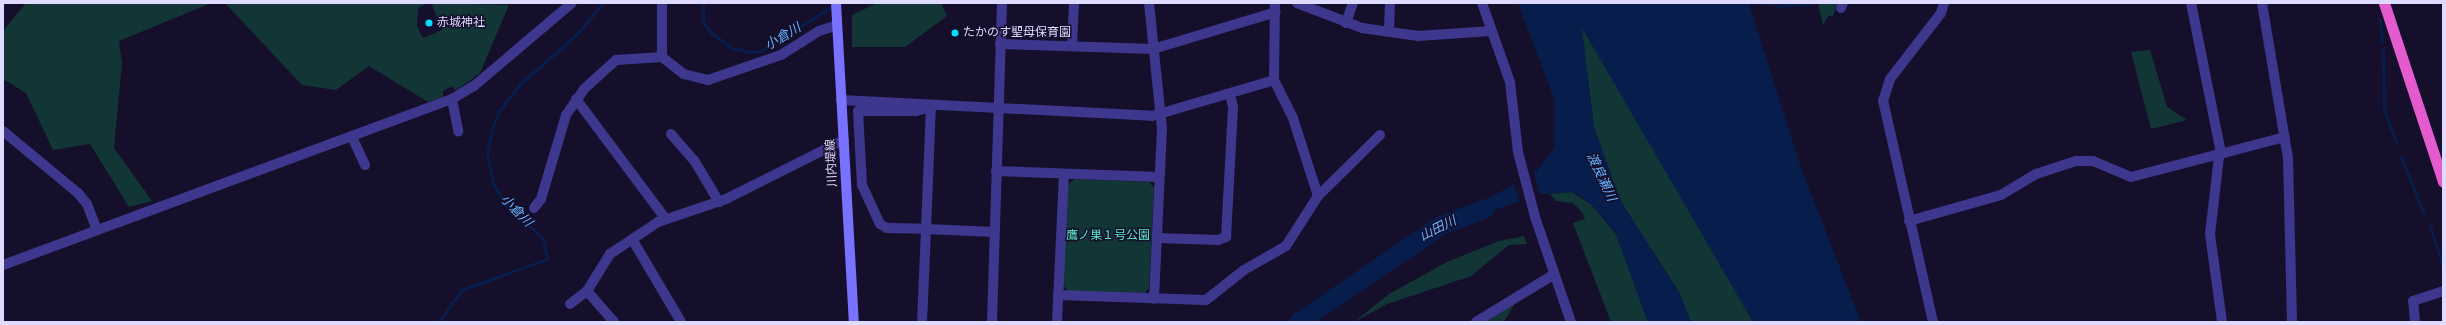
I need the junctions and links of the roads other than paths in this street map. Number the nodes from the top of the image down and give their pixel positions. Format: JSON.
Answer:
{"nodes":[{"id":1,"x":572,"y":3,"type":"edge"},
{"id":2,"x":662,"y":3,"type":"edge"},
{"id":3,"x":1002,"y":3,"type":"edge"},
{"id":4,"x":1074,"y":3,"type":"edge"},
{"id":5,"x":1149,"y":3,"type":"edge"},
{"id":6,"x":1297,"y":3,"type":"edge"},
{"id":7,"x":1353,"y":3,"type":"edge"},
{"id":8,"x":1390,"y":3,"type":"edge"},
{"id":9,"x":1482,"y":3,"type":"edge"},
{"id":10,"x":1944,"y":3,"type":"edge"},
{"id":11,"x":2191,"y":3,"type":"edge"},
{"id":12,"x":2262,"y":3,"type":"edge"},
{"id":13,"x":2386,"y":3,"type":"edge"},
{"id":14,"x":836,"y":6,"type":"edge"},
{"id":15,"x":1277,"y":6,"type":"edge"},
{"id":16,"x":1346,"y":23,"type":"junction"},
{"id":17,"x":837,"y":25,"type":"junction"},
{"id":18,"x":1389,"y":31,"type":"junction"},
{"id":19,"x":1491,"y":31,"type":"junction"},
{"id":20,"x":1000,"y":44,"type":"junction"},
{"id":21,"x":1072,"y":46,"type":"junction"},
{"id":22,"x":1153,"y":49,"type":"junction"},
{"id":23,"x":662,"y":57,"type":"junction"},
{"id":24,"x":1274,"y":80,"type":"junction"},
{"id":25,"x":1230,"y":95,"type":"junction"},
{"id":26,"x":452,"y":99,"type":"junction"},
{"id":27,"x":576,"y":100,"type":"junction"},
{"id":28,"x":841,"y":100,"type":"junction"},
{"id":29,"x":931,"y":107,"type":"junction"},
{"id":30,"x":998,"y":110,"type":"junction"},
{"id":31,"x":1161,"y":115,"type":"junction"},
{"id":32,"x":3,"y":131,"type":"edge"},
{"id":33,"x":458,"y":131,"type":"dead end"},
{"id":34,"x":671,"y":134,"type":"dead end"},
{"id":35,"x":1380,"y":134,"type":"dead end"},
{"id":36,"x":352,"y":137,"type":"junction"},
{"id":37,"x":2285,"y":138,"type":"junction"},
{"id":38,"x":844,"y":140,"type":"junction"},
{"id":39,"x":2220,"y":154,"type":"junction"},
{"id":40,"x":365,"y":165,"type":"dead end"},
{"id":41,"x":996,"y":171,"type":"junction"},
{"id":42,"x":1064,"y":174,"type":"junction"},
{"id":43,"x":1159,"y":177,"type":"junction"},
{"id":44,"x":2443,"y":181,"type":"edge"},
{"id":45,"x":1318,"y":196,"type":"junction"},
{"id":46,"x":719,"y":202,"type":"junction"},
{"id":47,"x":534,"y":208,"type":"dead end"},
{"id":48,"x":665,"y":218,"type":"junction"},
{"id":49,"x":1909,"y":221,"type":"junction"},
{"id":50,"x":926,"y":229,"type":"junction"},
{"id":51,"x":97,"y":230,"type":"junction"},
{"id":52,"x":994,"y":232,"type":"junction"},
{"id":53,"x":1158,"y":238,"type":"junction"},
{"id":54,"x":632,"y":239,"type":"junction"},
{"id":55,"x":3,"y":265,"type":"edge"},
{"id":56,"x":1553,"y":275,"type":"junction"},
{"id":57,"x":586,"y":291,"type":"junction"},
{"id":58,"x":2443,"y":291,"type":"edge"},
{"id":59,"x":1058,"y":295,"type":"junction"},
{"id":60,"x":1154,"y":299,"type":"junction"},
{"id":61,"x":570,"y":304,"type":"dead end"},
{"id":62,"x":614,"y":322,"type":"edge"},
{"id":63,"x":681,"y":322,"type":"edge"},
{"id":64,"x":854,"y":322,"type":"edge"},
{"id":65,"x":922,"y":322,"type":"edge"},
{"id":66,"x":992,"y":322,"type":"edge"},
{"id":67,"x":1057,"y":322,"type":"edge"},
{"id":68,"x":1476,"y":322,"type":"edge"},
{"id":69,"x":1571,"y":322,"type":"edge"},
{"id":70,"x":1933,"y":322,"type":"edge"},
{"id":71,"x":2222,"y":322,"type":"edge"},
{"id":72,"x":2292,"y":322,"type":"edge"},
{"id":73,"x":2415,"y":322,"type":"edge"}],
"edges":[{"from":1,"to":26,"type":"street"},
{"from":2,"to":23,"type":"street"},
{"from":3,"to":20,"type":"street"},
{"from":4,"to":21,"type":"street"},
{"from":5,"to":22,"type":"street"},
{"from":6,"to":16,"type":"street"},
{"from":7,"to":16,"type":"street"},
{"from":8,"to":18,"type":"street"},
{"from":9,"to":19,"type":"street"},
{"from":10,"to":49,"type":"street"},
{"from":11,"to":39,"type":"street"},
{"from":12,"to":37,"type":"street"},
{"from":13,"to":44,"type":"highway"},
{"from":14,"to":17,"type":"main road","name":"川内堤線"},
{"from":15,"to":22,"type":"street"},
{"from":15,"to":24,"type":"street"},
{"from":16,"to":18,"type":"street"},
{"from":17,"to":23,"type":"street"},
{"from":17,"to":28,"type":"main road","name":"川内堤線"},
{"from":18,"to":19,"type":"street"},
{"from":19,"to":56,"type":"street"},
{"from":20,"to":21,"type":"street"},
{"from":20,"to":30,"type":"street"},
{"from":21,"to":22,"type":"street"},
{"from":22,"to":31,"type":"street"},
{"from":23,"to":27,"type":"street"},
{"from":24,"to":25,"type":"street"},
{"from":24,"to":45,"type":"street"},
{"from":25,"to":31,"type":"street"},
{"from":25,"to":53,"type":"street"},
{"from":26,"to":33,"type":"street"},
{"from":26,"to":36,"type":"street"},
{"from":27,"to":47,"type":"street"},
{"from":27,"to":48,"type":"street"},
{"from":28,"to":29,"type":"street"},
{"from":28,"to":38,"type":"main road","name":"川内堤線"},
{"from":29,"to":30,"type":"street"},
{"from":29,"to":50,"type":"street"},
{"from":29,"to":50,"type":"street"},
{"from":30,"to":31,"type":"street"},
{"from":30,"to":41,"type":"street"},
{"from":31,"to":43,"type":"street"},
{"from":32,"to":51,"type":"street"},
{"from":34,"to":46,"type":"street"},
{"from":35,"to":45,"type":"street"},
{"from":36,"to":40,"type":"street"},
{"from":36,"to":51,"type":"street"},
{"from":37,"to":39,"type":"street"},
{"from":37,"to":72,"type":"street"},
{"from":38,"to":46,"type":"street"},
{"from":38,"to":64,"type":"main road","name":"川内堤線"},
{"from":39,"to":49,"type":"street"},
{"from":39,"to":71,"type":"street"},
{"from":41,"to":42,"type":"street"},
{"from":41,"to":52,"type":"street"},
{"from":42,"to":43,"type":"street"},
{"from":42,"to":59,"type":"street"},
{"from":43,"to":53,"type":"street"},
{"from":45,"to":60,"type":"street"},
{"from":46,"to":48,"type":"street"},
{"from":48,"to":54,"type":"street"},
{"from":49,"to":70,"type":"street"},
{"from":50,"to":52,"type":"street"},
{"from":50,"to":65,"type":"street"},
{"from":51,"to":55,"type":"street"},
{"from":52,"to":66,"type":"street"},
{"from":53,"to":60,"type":"street"},
{"from":54,"to":57,"type":"street"},
{"from":54,"to":63,"type":"street"},
{"from":56,"to":68,"type":"street"},
{"from":56,"to":69,"type":"street"},
{"from":57,"to":61,"type":"street"},
{"from":57,"to":62,"type":"street"},
{"from":58,"to":73,"type":"street"},
{"from":59,"to":60,"type":"street"},
{"from":59,"to":67,"type":"street"}]}
